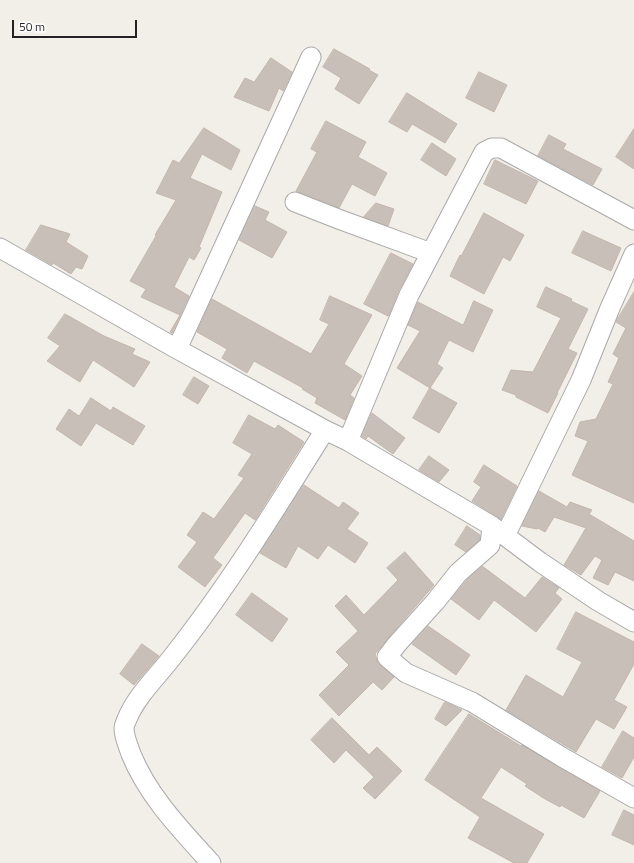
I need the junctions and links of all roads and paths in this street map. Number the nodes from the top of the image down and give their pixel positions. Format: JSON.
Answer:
{"nodes":[{"id":1,"x":311,"y":57,"type":"dead end"},
{"id":2,"x":295,"y":202,"type":"dead end"},
{"id":3,"x":634,"y":220,"type":"edge"},
{"id":4,"x":0,"y":248,"type":"edge"},
{"id":5,"x":431,"y":253,"type":"junction"},
{"id":6,"x":634,"y":254,"type":"edge"},
{"id":7,"x":177,"y":349,"type":"junction"},
{"id":8,"x":325,"y":430,"type":"junction"},
{"id":9,"x":348,"y":441,"type":"junction"},
{"id":10,"x":498,"y":531,"type":"junction"},
{"id":11,"x":634,"y":622,"type":"edge"},
{"id":12,"x":634,"y":798,"type":"edge"},
{"id":13,"x":211,"y":863,"type":"edge"}],
"edges":[{"from":1,"to":7,"type":"street"},
{"from":2,"to":5,"type":"street"},
{"from":3,"to":5,"type":"street"},
{"from":4,"to":7,"type":"street"},
{"from":5,"to":9,"type":"street"},
{"from":6,"to":10,"type":"street"},
{"from":7,"to":8,"type":"street"},
{"from":8,"to":9,"type":"street"},
{"from":8,"to":13,"type":"street"},
{"from":9,"to":10,"type":"street"},
{"from":10,"to":11,"type":"street"},
{"from":10,"to":12,"type":"street"}]}
